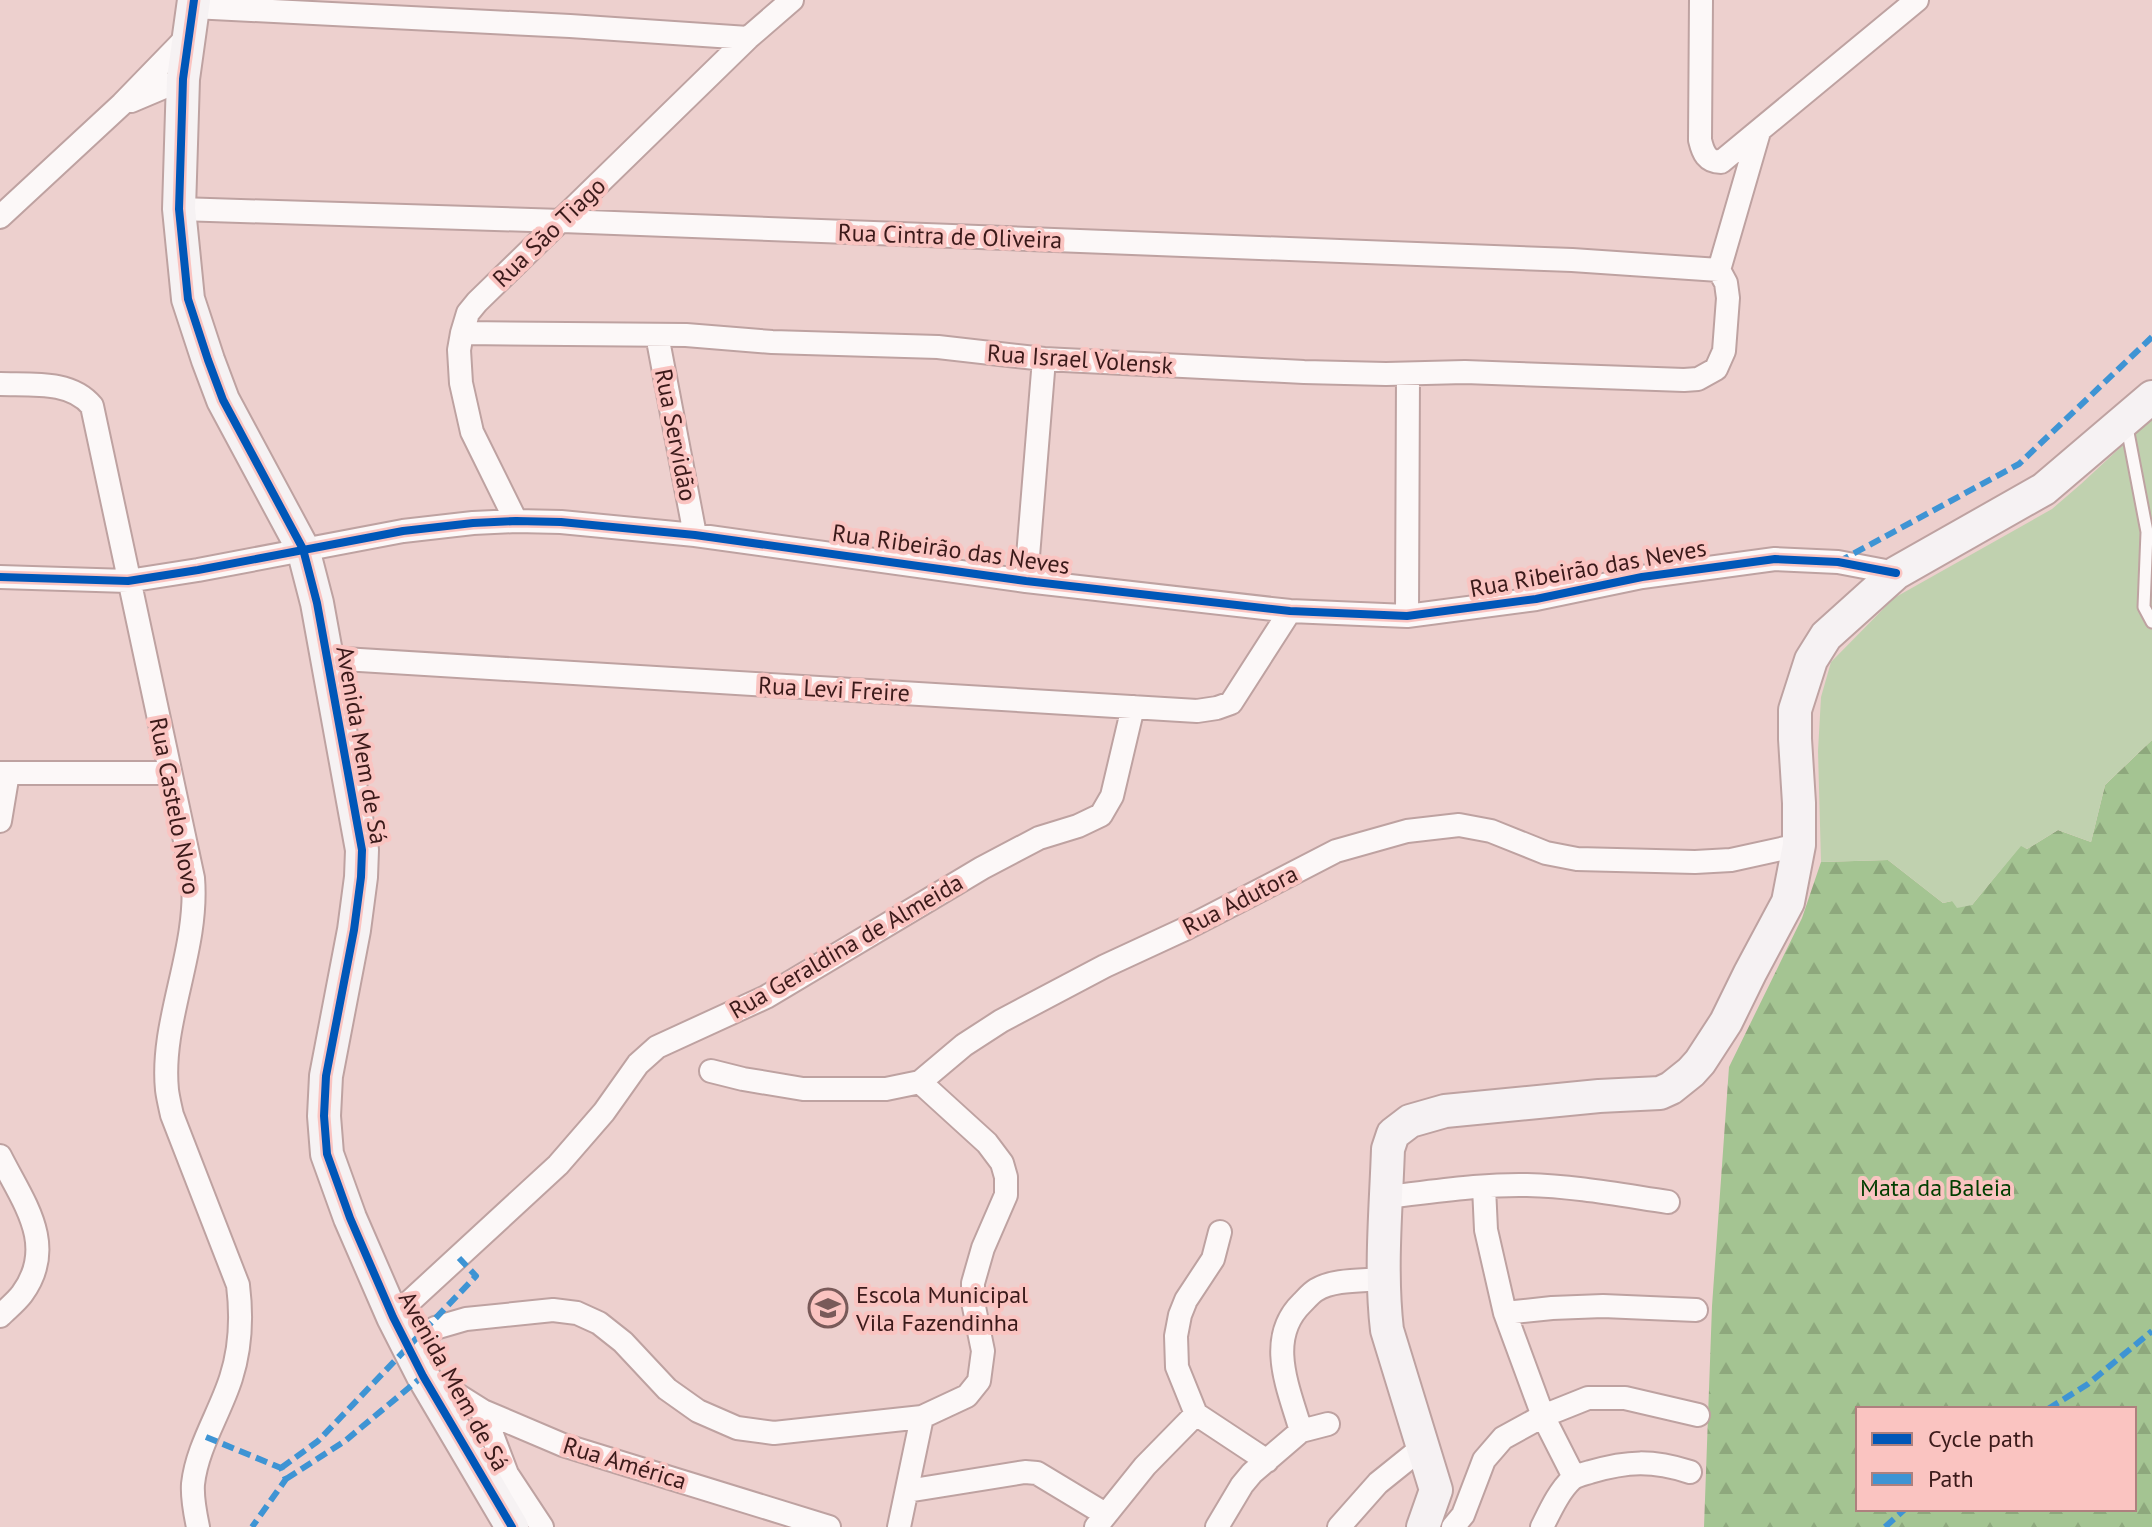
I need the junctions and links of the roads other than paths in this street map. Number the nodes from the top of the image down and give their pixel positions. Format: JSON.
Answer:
{"nodes":[{"id":1,"x":792,"y":0,"type":"edge"},
{"id":2,"x":1701,"y":0,"type":"edge"},
{"id":3,"x":1908,"y":3,"type":"edge"},
{"id":4,"x":192,"y":14,"type":"edge"},
{"id":5,"x":748,"y":38,"type":"junction"},
{"id":6,"x":183,"y":79,"type":"junction"},
{"id":7,"x":122,"y":104,"type":"junction"},
{"id":8,"x":1759,"y":132,"type":"junction"},
{"id":9,"x":179,"y":209,"type":"junction"},
{"id":10,"x":0,"y":217,"type":"edge"},
{"id":11,"x":562,"y":221,"type":"junction"},
{"id":12,"x":1719,"y":270,"type":"junction"},
{"id":13,"x":462,"y":333,"type":"junction"},
{"id":14,"x":657,"y":335,"type":"junction"},
{"id":15,"x":1044,"y":359,"type":"junction"},
{"id":16,"x":1408,"y":374,"type":"junction"},
{"id":17,"x":0,"y":384,"type":"edge"},
{"id":18,"x":2152,"y":397,"type":"edge"},
{"id":19,"x":2126,"y":420,"type":"junction"},
{"id":20,"x":516,"y":521,"type":"junction"},
{"id":21,"x":695,"y":535,"type":"junction"},
{"id":22,"x":303,"y":549,"type":"junction"},
{"id":23,"x":1896,"y":573,"type":"junction"},
{"id":24,"x":0,"y":577,"type":"edge"},
{"id":25,"x":128,"y":581,"type":"junction"},
{"id":26,"x":1026,"y":581,"type":"junction"},
{"id":27,"x":1290,"y":611,"type":"junction"},
{"id":28,"x":1407,"y":616,"type":"junction"},
{"id":29,"x":2152,"y":622,"type":"edge"},
{"id":30,"x":327,"y":658,"type":"junction"},
{"id":31,"x":1133,"y":707,"type":"junction"},
{"id":32,"x":4,"y":773,"type":"edge"},
{"id":33,"x":170,"y":773,"type":"junction"},
{"id":34,"x":0,"y":821,"type":"edge"},
{"id":35,"x":1799,"y":845,"type":"junction"},
{"id":36,"x":711,"y":1071,"type":"dead end"},
{"id":37,"x":920,"y":1082,"type":"junction"},
{"id":38,"x":0,"y":1156,"type":"edge"},
{"id":39,"x":1484,"y":1187,"type":"junction"},
{"id":40,"x":1386,"y":1197,"type":"junction"},
{"id":41,"x":1668,"y":1202,"type":"dead end"},
{"id":42,"x":1220,"y":1232,"type":"dead end"},
{"id":43,"x":1383,"y":1279,"type":"junction"},
{"id":44,"x":1696,"y":1310,"type":"dead end"},
{"id":45,"x":1505,"y":1313,"type":"junction"},
{"id":46,"x":0,"y":1316,"type":"edge"},
{"id":47,"x":393,"y":1317,"type":"junction"},
{"id":48,"x":411,"y":1350,"type":"junction"},
{"id":49,"x":427,"y":1382,"type":"junction"},
{"id":50,"x":483,"y":1411,"type":"junction"},
{"id":51,"x":1196,"y":1414,"type":"junction"},
{"id":52,"x":1698,"y":1415,"type":"dead end"},
{"id":53,"x":1543,"y":1416,"type":"junction"},
{"id":54,"x":922,"y":1417,"type":"junction"},
{"id":55,"x":1328,"y":1424,"type":"dead end"},
{"id":56,"x":1301,"y":1431,"type":"junction"},
{"id":57,"x":1424,"y":1446,"type":"junction"},
{"id":58,"x":1267,"y":1461,"type":"junction"},
{"id":59,"x":1690,"y":1472,"type":"dead end"},
{"id":60,"x":1574,"y":1477,"type":"junction"},
{"id":61,"x":907,"y":1491,"type":"junction"},
{"id":62,"x":1101,"y":1520,"type":"edge"},
{"id":63,"x":198,"y":1527,"type":"edge"},
{"id":64,"x":512,"y":1527,"type":"edge"},
{"id":65,"x":542,"y":1527,"type":"edge"},
{"id":66,"x":829,"y":1527,"type":"edge"},
{"id":67,"x":899,"y":1527,"type":"edge"},
{"id":68,"x":1217,"y":1527,"type":"edge"},
{"id":69,"x":1339,"y":1527,"type":"edge"},
{"id":70,"x":1423,"y":1527,"type":"edge"},
{"id":71,"x":1453,"y":1527,"type":"edge"},
{"id":72,"x":1542,"y":1527,"type":"edge"}],
"edges":[{"from":1,"to":5,"type":"street","name":"Rua São Tiago"},
{"from":2,"to":8,"type":"street"},
{"from":3,"to":8,"type":"street"},
{"from":4,"to":5,"type":"street"},
{"from":4,"to":6,"type":"street","name":"Avenida Mem de Sá"},
{"from":4,"to":7,"type":"street"},
{"from":5,"to":11,"type":"street","name":"Rua São Tiago"},
{"from":6,"to":7,"type":"street"},
{"from":6,"to":9,"type":"street","name":"Avenida Mem de Sá"},
{"from":7,"to":10,"type":"street"},
{"from":8,"to":12,"type":"street"},
{"from":9,"to":11,"type":"street","name":"Rua Cintra de Oliveira"},
{"from":9,"to":22,"type":"street","name":"Avenida Mem de Sá"},
{"from":11,"to":12,"type":"street","name":"Rua Cintra de Oliveira"},
{"from":11,"to":13,"type":"street","name":"Rua São Tiago"},
{"from":12,"to":16,"type":"street","name":"Rua Israel Volensk"},
{"from":13,"to":14,"type":"street","name":"Rua Israel Volensk"},
{"from":13,"to":20,"type":"street","name":"Rua São Tiago"},
{"from":14,"to":15,"type":"street","name":"Rua Israel Volensk"},
{"from":14,"to":21,"type":"street","name":"Rua Servidão"},
{"from":15,"to":16,"type":"street","name":"Rua Israel Volensk"},
{"from":15,"to":26,"type":"street"},
{"from":16,"to":28,"type":"street"},
{"from":17,"to":25,"type":"street","name":"Rua Castelo Novo"},
{"from":18,"to":19,"type":"street"},
{"from":19,"to":23,"type":"street"},
{"from":19,"to":29,"type":"lane"},
{"from":20,"to":21,"type":"street","name":"Rua Ribeirão das Neves"},
{"from":20,"to":22,"type":"street","name":"Rua Ribeirão das Neves"},
{"from":21,"to":26,"type":"street","name":"Rua Ribeirão das Neves"},
{"from":22,"to":25,"type":"street","name":"Rua Ribeirão das Neves"},
{"from":22,"to":30,"type":"street","name":"Avenida Mem de Sá"},
{"from":23,"to":28,"type":"street","name":"Rua Ribeirão das Neves"},
{"from":23,"to":35,"type":"street"},
{"from":24,"to":25,"type":"street","name":"Rua Ribeirão das Neves"},
{"from":25,"to":33,"type":"street","name":"Rua Castelo Novo"},
{"from":26,"to":27,"type":"street","name":"Rua Ribeirão das Neves"},
{"from":27,"to":28,"type":"street","name":"Rua Ribeirão das Neves"},
{"from":27,"to":31,"type":"street","name":"Rua Levi Freire"},
{"from":30,"to":31,"type":"street","name":"Rua Levi Freire"},
{"from":30,"to":47,"type":"street","name":"Avenida Mem de Sá"},
{"from":31,"to":47,"type":"street","name":"Rua Geraldina de Almeida"},
{"from":32,"to":33,"type":"street"},
{"from":32,"to":34,"type":"street"},
{"from":33,"to":63,"type":"street","name":"Rua Castelo Novo"},
{"from":35,"to":37,"type":"street","name":"Rua Adutora"},
{"from":35,"to":40,"type":"street"},
{"from":36,"to":37,"type":"street","name":"Rua Adutora"},
{"from":37,"to":54,"type":"street"},
{"from":38,"to":46,"type":"street"},
{"from":39,"to":40,"type":"street"},
{"from":39,"to":41,"type":"street"},
{"from":39,"to":45,"type":"street"},
{"from":40,"to":43,"type":"street"},
{"from":42,"to":51,"type":"street"},
{"from":43,"to":56,"type":"street"},
{"from":43,"to":57,"type":"street"},
{"from":44,"to":45,"type":"street"},
{"from":45,"to":53,"type":"street"},
{"from":47,"to":48,"type":"street","name":"Avenida Mem de Sá"},
{"from":48,"to":49,"type":"street","name":"Avenida Mem de Sá"},
{"from":48,"to":54,"type":"street"},
{"from":49,"to":50,"type":"street","name":"Rua América"},
{"from":49,"to":64,"type":"street","name":"Avenida Mem de Sá"},
{"from":50,"to":65,"type":"street"},
{"from":50,"to":66,"type":"street","name":"Rua América"},
{"from":51,"to":58,"type":"street"},
{"from":51,"to":62,"type":"street"},
{"from":52,"to":53,"type":"street"},
{"from":53,"to":60,"type":"street"},
{"from":53,"to":71,"type":"street"},
{"from":54,"to":61,"type":"street"},
{"from":55,"to":56,"type":"street"},
{"from":56,"to":58,"type":"street"},
{"from":57,"to":69,"type":"street"},
{"from":57,"to":70,"type":"street"},
{"from":58,"to":68,"type":"street"},
{"from":59,"to":60,"type":"street"},
{"from":60,"to":72,"type":"street"},
{"from":61,"to":62,"type":"street"},
{"from":61,"to":67,"type":"street"}]}
